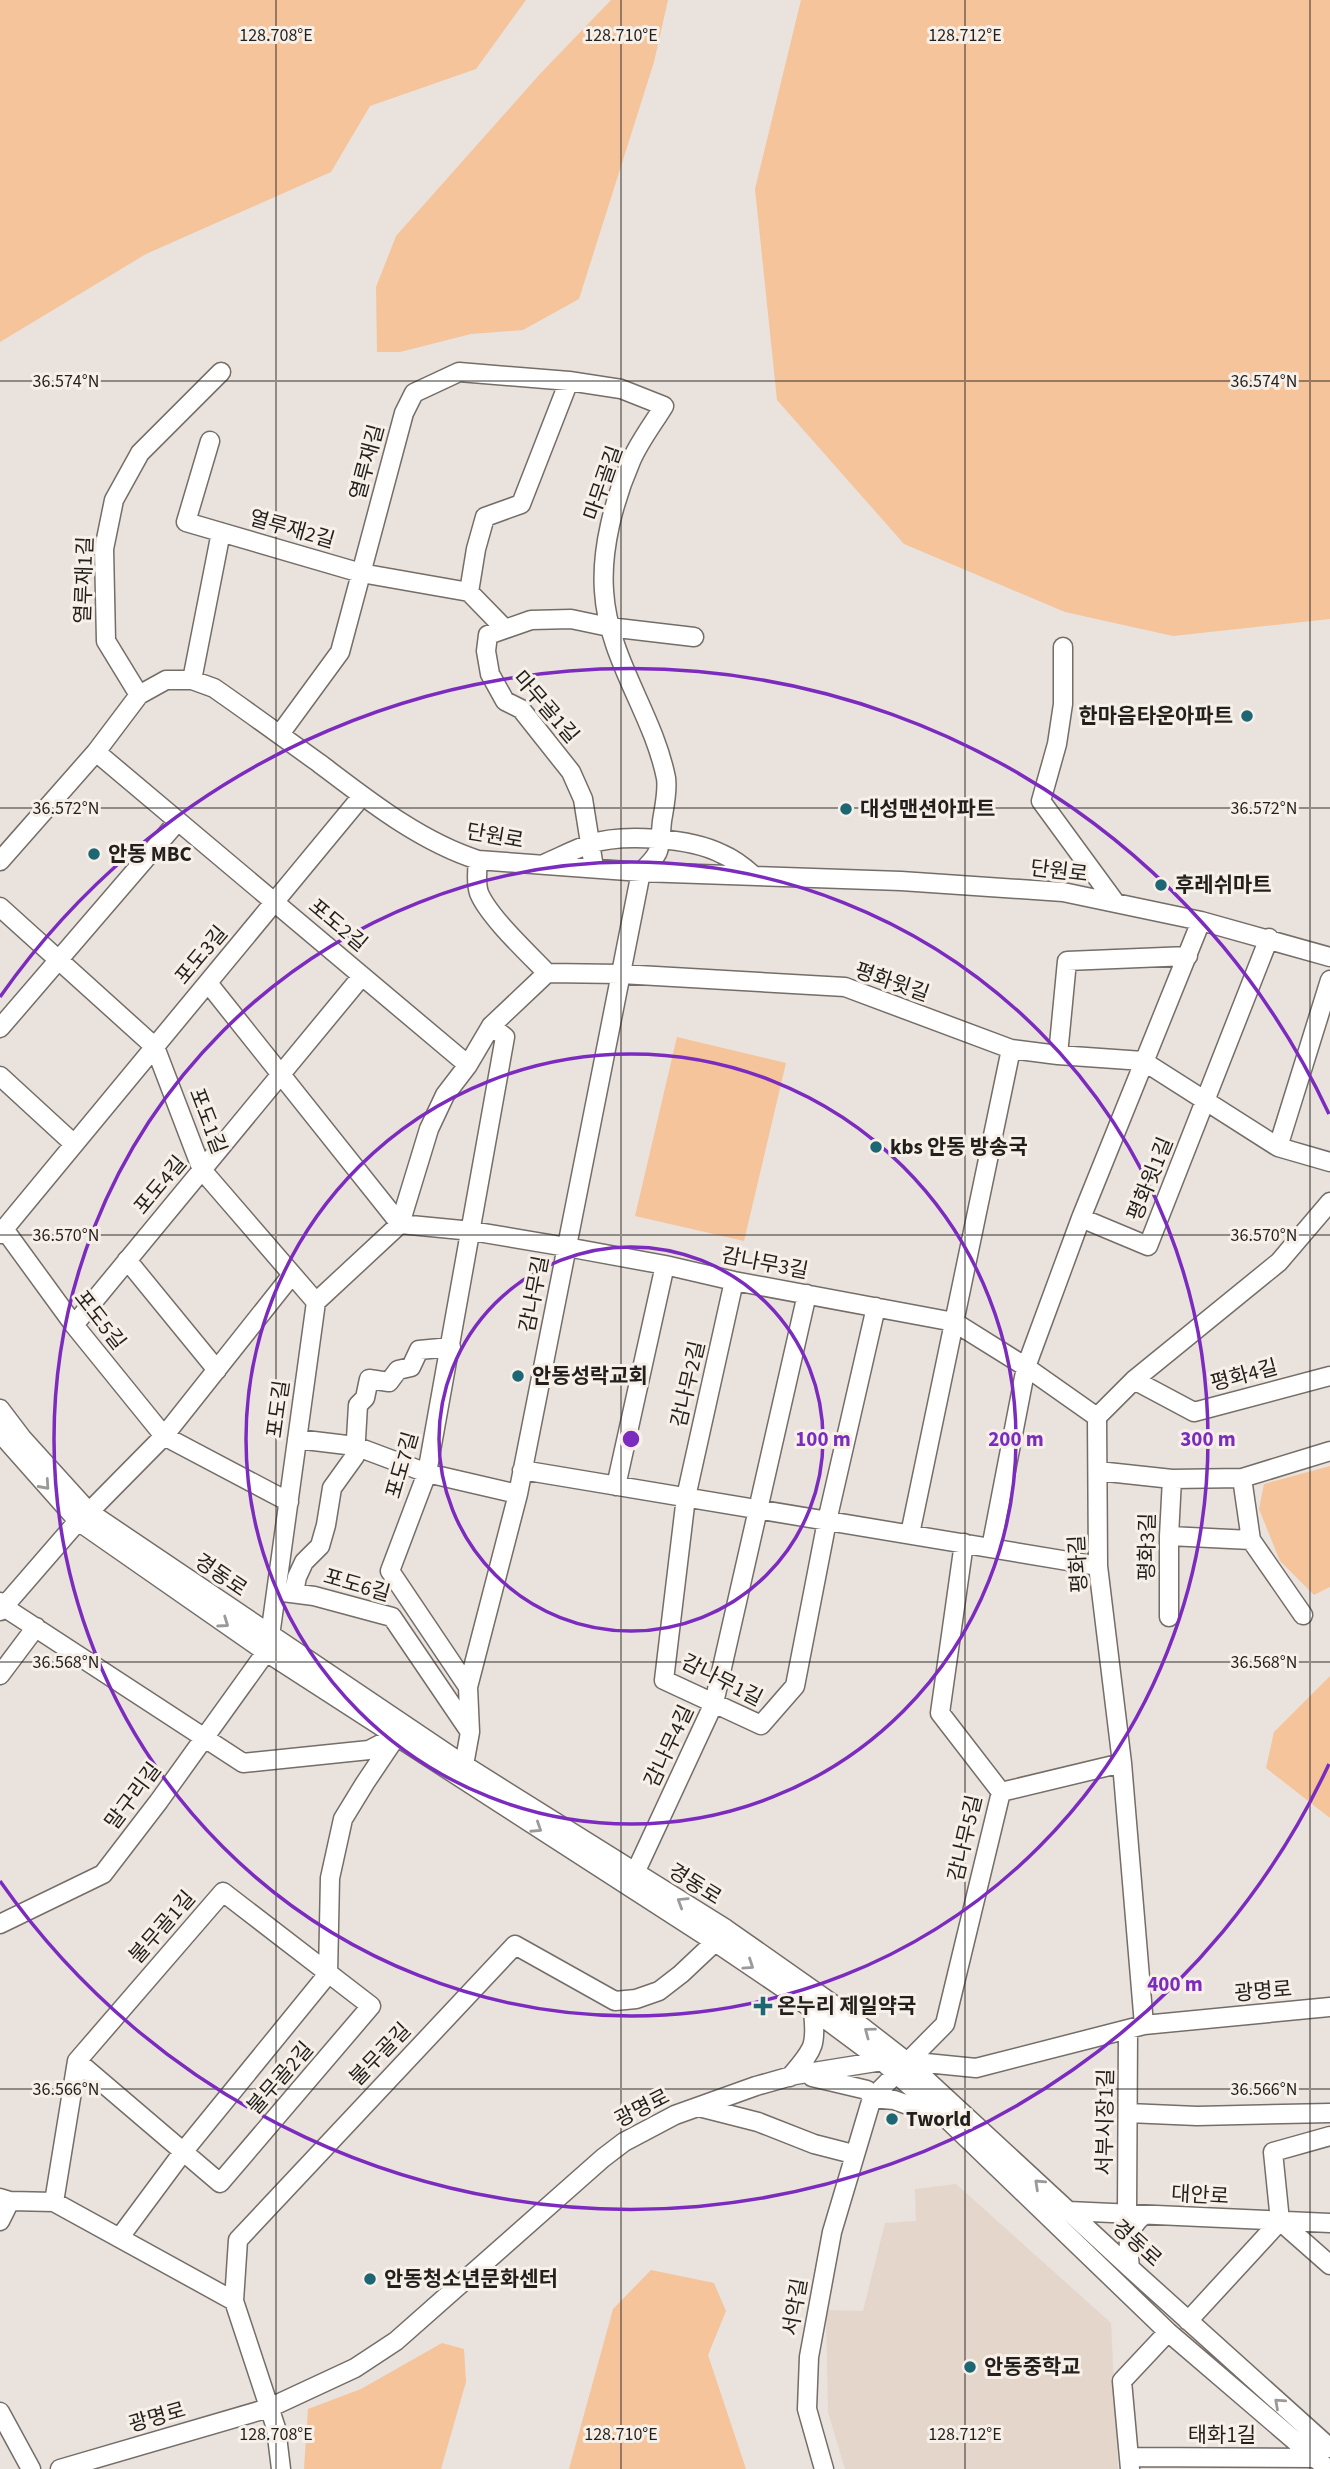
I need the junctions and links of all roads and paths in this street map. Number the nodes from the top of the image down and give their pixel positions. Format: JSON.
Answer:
{"nodes":[{"id":1,"x":221,"y":372,"type":"dead end"},
{"id":2,"x":569,"y":381,"type":"junction"},
{"id":3,"x":621,"y":389,"type":"joint"},
{"id":4,"x":210,"y":441,"type":"dead end"},
{"id":5,"x":221,"y":532,"type":"junction"},
{"id":6,"x":361,"y":573,"type":"junction"},
{"id":7,"x":469,"y":592,"type":"junction"},
{"id":8,"x":609,"y":627,"type":"junction"},
{"id":9,"x":504,"y":628,"type":"junction"},
{"id":10,"x":694,"y":637,"type":"dead end"},
{"id":11,"x":1063,"y":647,"type":"dead end"},
{"id":12,"x":192,"y":680,"type":"junction"},
{"id":13,"x":139,"y":695,"type":"junction"},
{"id":14,"x":280,"y":734,"type":"junction"},
{"id":15,"x":96,"y":752,"type":"junction"},
{"id":16,"x":362,"y":796,"type":"junction"},
{"id":17,"x":178,"y":821,"type":"junction"},
{"id":18,"x":660,"y":840,"type":"junction"},
{"id":19,"x":592,"y":844,"type":"junction"},
{"id":20,"x":478,"y":860,"type":"junction"},
{"id":21,"x":0,"y":861,"type":"edge"},
{"id":22,"x":540,"y":865,"type":"junction"},
{"id":23,"x":594,"y":868,"type":"junction"},
{"id":24,"x":641,"y":872,"type":"junction"},
{"id":25,"x":753,"y":875,"type":"junction"},
{"id":26,"x":275,"y":902,"type":"junction"},
{"id":27,"x":1115,"y":902,"type":"junction"},
{"id":28,"x":0,"y":908,"type":"edge"},
{"id":29,"x":1201,"y":921,"type":"junction"},
{"id":30,"x":1269,"y":938,"type":"junction"},
{"id":31,"x":1188,"y":956,"type":"junction"},
{"id":32,"x":1330,"y":957,"type":"edge"},
{"id":33,"x":59,"y":961,"type":"junction"},
{"id":34,"x":547,"y":973,"type":"junction"},
{"id":35,"x":621,"y":974,"type":"junction"},
{"id":36,"x":362,"y":976,"type":"junction"},
{"id":37,"x":1330,"y":980,"type":"edge"},
{"id":38,"x":208,"y":983,"type":"junction"},
{"id":39,"x":491,"y":1026,"type":"junction"},
{"id":40,"x":0,"y":1028,"type":"edge"},
{"id":41,"x":155,"y":1047,"type":"junction"},
{"id":42,"x":1011,"y":1049,"type":"junction"},
{"id":43,"x":1058,"y":1055,"type":"junction"},
{"id":44,"x":1143,"y":1061,"type":"junction"},
{"id":45,"x":468,"y":1065,"type":"junction"},
{"id":46,"x":281,"y":1074,"type":"junction"},
{"id":47,"x":0,"y":1076,"type":"edge"},
{"id":48,"x":1205,"y":1101,"type":"junction"},
{"id":49,"x":74,"y":1144,"type":"junction"},
{"id":50,"x":1278,"y":1147,"type":"junction"},
{"id":51,"x":1330,"y":1162,"type":"edge"},
{"id":52,"x":202,"y":1170,"type":"junction"},
{"id":53,"x":1330,"y":1202,"type":"edge"},
{"id":54,"x":1081,"y":1218,"type":"junction"},
{"id":55,"x":400,"y":1224,"type":"junction"},
{"id":56,"x":471,"y":1231,"type":"junction"},
{"id":57,"x":2,"y":1232,"type":"edge"},
{"id":58,"x":567,"y":1247,"type":"junction"},
{"id":59,"x":127,"y":1261,"type":"junction"},
{"id":60,"x":665,"y":1265,"type":"junction"},
{"id":61,"x":291,"y":1276,"type":"junction"},
{"id":62,"x":734,"y":1281,"type":"junction"},
{"id":63,"x":807,"y":1294,"type":"junction"},
{"id":64,"x":316,"y":1302,"type":"junction"},
{"id":65,"x":876,"y":1307,"type":"junction"},
{"id":66,"x":954,"y":1322,"type":"junction"},
{"id":67,"x":74,"y":1325,"type":"junction"},
{"id":68,"x":451,"y":1347,"type":"junction"},
{"id":69,"x":1026,"y":1367,"type":"junction"},
{"id":70,"x":216,"y":1370,"type":"junction"},
{"id":71,"x":1330,"y":1376,"type":"edge"},
{"id":72,"x":1134,"y":1380,"type":"junction"},
{"id":73,"x":0,"y":1409,"type":"edge"},
{"id":74,"x":1097,"y":1418,"type":"junction"},
{"id":75,"x":163,"y":1436,"type":"junction"},
{"id":76,"x":297,"y":1439,"type":"junction"},
{"id":77,"x":3,"y":1440,"type":"edge"},
{"id":78,"x":355,"y":1447,"type":"junction"},
{"id":79,"x":1330,"y":1451,"type":"edge"},
{"id":80,"x":522,"y":1470,"type":"junction"},
{"id":81,"x":1098,"y":1471,"type":"junction"},
{"id":82,"x":427,"y":1473,"type":"junction"},
{"id":83,"x":1241,"y":1478,"type":"junction"},
{"id":84,"x":1172,"y":1479,"type":"junction"},
{"id":85,"x":616,"y":1486,"type":"junction"},
{"id":86,"x":518,"y":1494,"type":"junction"},
{"id":87,"x":686,"y":1497,"type":"junction"},
{"id":88,"x":289,"y":1502,"type":"junction"},
{"id":89,"x":758,"y":1509,"type":"junction"},
{"id":90,"x":83,"y":1517,"type":"junction"},
{"id":91,"x":827,"y":1521,"type":"junction"},
{"id":92,"x":910,"y":1534,"type":"junction"},
{"id":93,"x":1169,"y":1536,"type":"junction"},
{"id":94,"x":1251,"y":1540,"type":"junction"},
{"id":95,"x":964,"y":1544,"type":"junction"},
{"id":96,"x":991,"y":1548,"type":"junction"},
{"id":97,"x":1098,"y":1566,"type":"junction"},
{"id":98,"x":285,"y":1592,"type":"junction"},
{"id":99,"x":1,"y":1606,"type":"edge"},
{"id":100,"x":1303,"y":1615,"type":"dead end"},
{"id":101,"x":1169,"y":1617,"type":"dead end"},
{"id":102,"x":36,"y":1627,"type":"junction"},
{"id":103,"x":268,"y":1644,"type":"junction"},
{"id":104,"x":0,"y":1675,"type":"edge"},
{"id":105,"x":468,"y":1687,"type":"junction"},
{"id":106,"x":714,"y":1703,"type":"junction"},
{"id":107,"x":400,"y":1731,"type":"junction"},
{"id":108,"x":470,"y":1732,"type":"junction"},
{"id":109,"x":203,"y":1738,"type":"junction"},
{"id":110,"x":1122,"y":1763,"type":"junction"},
{"id":111,"x":464,"y":1765,"type":"junction"},
{"id":112,"x":1000,"y":1792,"type":"junction"},
{"id":113,"x":635,"y":1873,"type":"junction"},
{"id":114,"x":0,"y":1924,"type":"edge"},
{"id":115,"x":715,"y":1942,"type":"junction"},
{"id":116,"x":328,"y":1974,"type":"junction"},
{"id":117,"x":1330,"y":2007,"type":"edge"},
{"id":118,"x":813,"y":2011,"type":"junction"},
{"id":119,"x":1136,"y":2027,"type":"junction"},
{"id":120,"x":76,"y":2061,"type":"junction"},
{"id":121,"x":882,"y":2061,"type":"junction"},
{"id":122,"x":901,"y":2067,"type":"junction"},
{"id":123,"x":792,"y":2076,"type":"junction"},
{"id":124,"x":872,"y":2098,"type":"junction"},
{"id":125,"x":699,"y":2107,"type":"junction"},
{"id":126,"x":1128,"y":2113,"type":"junction"},
{"id":127,"x":1330,"y":2113,"type":"edge"},
{"id":128,"x":947,"y":2119,"type":"junction"},
{"id":129,"x":1330,"y":2136,"type":"edge"},
{"id":130,"x":183,"y":2152,"type":"junction"},
{"id":131,"x":853,"y":2154,"type":"junction"},
{"id":132,"x":5,"y":2199,"type":"edge"},
{"id":133,"x":54,"y":2202,"type":"junction"},
{"id":134,"x":1068,"y":2211,"type":"junction"},
{"id":135,"x":1135,"y":2215,"type":"junction"},
{"id":136,"x":0,"y":2221,"type":"edge"},
{"id":137,"x":1280,"y":2221,"type":"junction"},
{"id":138,"x":1330,"y":2223,"type":"edge"},
{"id":139,"x":120,"y":2237,"type":"junction"},
{"id":140,"x":1330,"y":2265,"type":"edge"},
{"id":141,"x":1130,"y":2268,"type":"junction"},
{"id":142,"x":234,"y":2301,"type":"junction"},
{"id":143,"x":1188,"y":2321,"type":"junction"},
{"id":144,"x":1168,"y":2332,"type":"junction"},
{"id":145,"x":269,"y":2408,"type":"junction"},
{"id":146,"x":0,"y":2412,"type":"edge"},
{"id":147,"x":1324,"y":2458,"type":"edge"},
{"id":148,"x":1129,"y":2463,"type":"edge"},
{"id":149,"x":31,"y":2469,"type":"edge"},
{"id":150,"x":60,"y":2469,"type":"edge"},
{"id":151,"x":281,"y":2469,"type":"edge"},
{"id":152,"x":824,"y":2469,"type":"edge"}],
"edges":[{"from":1,"to":13,"type":"street","name":"열루재1길"},
{"from":2,"to":3,"type":"street","name":"열루재길"},
{"from":2,"to":6,"type":"street","name":"열루재길"},
{"from":2,"to":7,"type":"street"},
{"from":3,"to":8,"type":"street","name":"마무골길"},
{"from":4,"to":5,"type":"street","name":"열루재2길"},
{"from":5,"to":6,"type":"street","name":"열루재2길"},
{"from":5,"to":12,"type":"street"},
{"from":6,"to":7,"type":"street","name":"열루재2길"},
{"from":6,"to":14,"type":"street","name":"열루재길"},
{"from":7,"to":9,"type":"street"},
{"from":8,"to":9,"type":"street"},
{"from":8,"to":10,"type":"street"},
{"from":8,"to":18,"type":"street","name":"마무골길"},
{"from":9,"to":19,"type":"street","name":"마무골1길"},
{"from":11,"to":27,"type":"street","name":"단원로"},
{"from":12,"to":13,"type":"street"},
{"from":12,"to":14,"type":"street","name":"단원로"},
{"from":13,"to":15,"type":"street"},
{"from":14,"to":16,"type":"street","name":"단원로"},
{"from":15,"to":17,"type":"street","name":"포도2길"},
{"from":15,"to":21,"type":"street"},
{"from":16,"to":20,"type":"street","name":"단원로"},
{"from":16,"to":26,"type":"street","name":"포도3길"},
{"from":17,"to":26,"type":"street","name":"포도2길"},
{"from":17,"to":33,"type":"street"},
{"from":18,"to":19,"type":"street"},
{"from":18,"to":24,"type":"street","name":"마무골길"},
{"from":18,"to":25,"type":"street"},
{"from":19,"to":22,"type":"street"},
{"from":19,"to":23,"type":"street","name":"마무골1길"},
{"from":20,"to":22,"type":"street","name":"단원로"},
{"from":20,"to":34,"type":"street"},
{"from":22,"to":23,"type":"street","name":"단원로"},
{"from":23,"to":24,"type":"street","name":"단원로"},
{"from":24,"to":25,"type":"street","name":"단원로"},
{"from":24,"to":35,"type":"street","name":"감나무길"},
{"from":25,"to":27,"type":"street","name":"단원로"},
{"from":26,"to":36,"type":"street","name":"포도2길"},
{"from":26,"to":38,"type":"street","name":"포도3길"},
{"from":27,"to":29,"type":"street","name":"단원로"},
{"from":28,"to":33,"type":"street","name":"포도1길"},
{"from":29,"to":30,"type":"street","name":"단원로"},
{"from":29,"to":31,"type":"street"},
{"from":30,"to":32,"type":"street","name":"단원로"},
{"from":30,"to":48,"type":"street"},
{"from":31,"to":43,"type":"street"},
{"from":31,"to":44,"type":"street"},
{"from":33,"to":40,"type":"street"},
{"from":33,"to":41,"type":"street","name":"포도1길"},
{"from":34,"to":35,"type":"street"},
{"from":34,"to":39,"type":"street"},
{"from":35,"to":42,"type":"street","name":"평화윗길"},
{"from":35,"to":58,"type":"street","name":"감나무길"},
{"from":36,"to":45,"type":"street","name":"포도2길"},
{"from":36,"to":46,"type":"street","name":"포도4길"},
{"from":37,"to":50,"type":"street"},
{"from":38,"to":41,"type":"street","name":"포도3길"},
{"from":38,"to":46,"type":"street"},
{"from":39,"to":45,"type":"street"},
{"from":39,"to":56,"type":"street","name":"포도7길"},
{"from":41,"to":49,"type":"street","name":"포도3길"},
{"from":41,"to":52,"type":"street","name":"포도1길"},
{"from":42,"to":43,"type":"street","name":"평화윗길"},
{"from":42,"to":66,"type":"street"},
{"from":43,"to":44,"type":"street","name":"평화윗길"},
{"from":44,"to":48,"type":"street","name":"평화윗길"},
{"from":44,"to":54,"type":"street"},
{"from":45,"to":55,"type":"street"},
{"from":46,"to":52,"type":"street","name":"포도4길"},
{"from":46,"to":55,"type":"street"},
{"from":47,"to":49,"type":"street"},
{"from":48,"to":50,"type":"street","name":"평화윗길"},
{"from":48,"to":54,"type":"street","name":"평화윗1길"},
{"from":49,"to":57,"type":"street","name":"포도3길"},
{"from":50,"to":51,"type":"street","name":"평화윗길"},
{"from":52,"to":59,"type":"street","name":"포도4길"},
{"from":52,"to":61,"type":"street","name":"포도1길"},
{"from":53,"to":72,"type":"street"},
{"from":54,"to":69,"type":"street"},
{"from":55,"to":56,"type":"street"},
{"from":55,"to":64,"type":"street"},
{"from":56,"to":58,"type":"street"},
{"from":56,"to":68,"type":"street","name":"포도7길"},
{"from":57,"to":67,"type":"street","name":"포도5길"},
{"from":58,"to":60,"type":"street","name":"감나무3길"},
{"from":58,"to":80,"type":"street","name":"감나무길"},
{"from":59,"to":67,"type":"street","name":"포도4길"},
{"from":59,"to":70,"type":"street"},
{"from":60,"to":62,"type":"street","name":"감나무3길"},
{"from":60,"to":85,"type":"street"},
{"from":61,"to":64,"type":"street","name":"포도1길"},
{"from":61,"to":70,"type":"street"},
{"from":62,"to":63,"type":"street","name":"감나무3길"},
{"from":62,"to":87,"type":"street","name":"감나무2길"},
{"from":63,"to":65,"type":"street","name":"감나무3길"},
{"from":63,"to":89,"type":"street"},
{"from":64,"to":76,"type":"street","name":"포도길"},
{"from":65,"to":66,"type":"street","name":"감나무3길"},
{"from":65,"to":91,"type":"street"},
{"from":66,"to":69,"type":"street","name":"감나무3길"},
{"from":66,"to":92,"type":"street"},
{"from":67,"to":75,"type":"street","name":"포도5길"},
{"from":68,"to":78,"type":"street","name":"포도6길"},
{"from":68,"to":82,"type":"street","name":"포도7길"},
{"from":69,"to":74,"type":"street","name":"감나무3길"},
{"from":69,"to":96,"type":"street"},
{"from":70,"to":75,"type":"street"},
{"from":71,"to":72,"type":"street","name":"평화4길"},
{"from":72,"to":74,"type":"street"},
{"from":73,"to":90,"type":"street","name":"경동로"},
{"from":74,"to":81,"type":"street","name":"평화길"},
{"from":75,"to":88,"type":"street","name":"포도5길"},
{"from":75,"to":90,"type":"street"},
{"from":76,"to":78,"type":"street"},
{"from":76,"to":88,"type":"street","name":"포도길"},
{"from":77,"to":90,"type":"street","name":"경동로","one_way":true},
{"from":78,"to":82,"type":"street"},
{"from":78,"to":98,"type":"street","name":"포도6길"},
{"from":79,"to":83,"type":"street"},
{"from":80,"to":85,"type":"street"},
{"from":80,"to":86,"type":"street","name":"감나무길"},
{"from":81,"to":84,"type":"street"},
{"from":81,"to":97,"type":"street","name":"평화길"},
{"from":82,"to":86,"type":"street"},
{"from":82,"to":105,"type":"street","name":"포도7길"},
{"from":83,"to":84,"type":"street"},
{"from":83,"to":94,"type":"street"},
{"from":84,"to":93,"type":"street","name":"평화3길"},
{"from":85,"to":87,"type":"street"},
{"from":86,"to":105,"type":"street","name":"감나무길"},
{"from":87,"to":89,"type":"street"},
{"from":87,"to":106,"type":"street","name":"감나무1길"},
{"from":88,"to":98,"type":"street","name":"포도길"},
{"from":89,"to":91,"type":"street"},
{"from":89,"to":106,"type":"street","name":"감나무4길"},
{"from":90,"to":99,"type":"street"},
{"from":90,"to":103,"type":"street","name":"경동로"},
{"from":91,"to":92,"type":"street"},
{"from":91,"to":106,"type":"street","name":"감나무1길"},
{"from":92,"to":95,"type":"street"},
{"from":93,"to":94,"type":"street"},
{"from":93,"to":101,"type":"street","name":"평화3길"},
{"from":94,"to":100,"type":"street"},
{"from":95,"to":96,"type":"street"},
{"from":95,"to":112,"type":"street","name":"감나무5길"},
{"from":96,"to":97,"type":"street"},
{"from":97,"to":110,"type":"street","name":"평화길"},
{"from":98,"to":103,"type":"street","name":"포도길"},
{"from":98,"to":108,"type":"street","name":"포도6길"},
{"from":99,"to":102,"type":"street"},
{"from":102,"to":104,"type":"street"},
{"from":102,"to":109,"type":"street"},
{"from":103,"to":107,"type":"street","name":"경동로"},
{"from":103,"to":109,"type":"street","name":"말구리길"},
{"from":105,"to":108,"type":"street","name":"감나무길"},
{"from":106,"to":113,"type":"street","name":"감나무4길"},
{"from":107,"to":109,"type":"street"},
{"from":107,"to":111,"type":"street","name":"경동로"},
{"from":107,"to":115,"type":"street","name":"경동로","one_way":true},
{"from":107,"to":116,"type":"street"},
{"from":108,"to":111,"type":"street","name":"감나무길"},
{"from":109,"to":114,"type":"street","name":"말구리길"},
{"from":110,"to":112,"type":"street"},
{"from":110,"to":119,"type":"street","name":"평화길"},
{"from":111,"to":113,"type":"street","name":"경동로"},
{"from":112,"to":122,"type":"street","name":"감나무5길"},
{"from":122,"to":113,"type":"street","name":"경동로","one_way":true},
{"from":115,"to":118,"type":"street","name":"경동로","one_way":true},
{"from":115,"to":142,"type":"street","name":"불무골길"},
{"from":116,"to":120,"type":"street","name":"불무골1길"},
{"from":116,"to":130,"type":"street"},
{"from":116,"to":130,"type":"street","name":"불무골2길"},
{"from":117,"to":119,"type":"street","name":"광명로"},
{"from":118,"to":121,"type":"street","name":"경동로"},
{"from":118,"to":123,"type":"street"},
{"from":119,"to":122,"type":"street","name":"광명로"},
{"from":119,"to":126,"type":"street","name":"서부시장1길"},
{"from":120,"to":130,"type":"street"},
{"from":120,"to":133,"type":"street"},
{"from":121,"to":122,"type":"street","name":"광명로"},
{"from":121,"to":123,"type":"street","name":"광명로"},
{"from":122,"to":124,"type":"street","name":"서악길"},
{"from":122,"to":128,"type":"street","name":"경동로"},
{"from":134,"to":122,"type":"street","name":"경동로","one_way":true},
{"from":123,"to":124,"type":"street"},
{"from":123,"to":125,"type":"street","name":"광명로"},
{"from":124,"to":128,"type":"street"},
{"from":124,"to":131,"type":"street","name":"서악길"},
{"from":125,"to":131,"type":"street"},
{"from":125,"to":145,"type":"street","name":"광명로"},
{"from":126,"to":127,"type":"street"},
{"from":126,"to":135,"type":"street","name":"서부시장1길"},
{"from":128,"to":144,"type":"street","name":"경동로"},
{"from":129,"to":137,"type":"street"},
{"from":130,"to":139,"type":"street"},
{"from":131,"to":152,"type":"street","name":"서악길"},
{"from":132,"to":133,"type":"street"},
{"from":132,"to":136,"type":"street"},
{"from":133,"to":139,"type":"street"},
{"from":134,"to":135,"type":"street","name":"대안로"},
{"from":134,"to":141,"type":"street","name":"경동로"},
{"from":135,"to":137,"type":"street","name":"대안로"},
{"from":135,"to":141,"type":"street"},
{"from":137,"to":138,"type":"street","name":"대안로"},
{"from":137,"to":140,"type":"street"},
{"from":137,"to":143,"type":"street"},
{"from":139,"to":142,"type":"street"},
{"from":141,"to":143,"type":"street","name":"경동로"},
{"from":142,"to":145,"type":"street","name":"불무골길"},
{"from":147,"to":143,"type":"street","name":"경동로","one_way":true},
{"from":144,"to":147,"type":"street","name":"경동로"},
{"from":144,"to":148,"type":"street","name":"태화1길"},
{"from":145,"to":150,"type":"street","name":"광명로"},
{"from":145,"to":151,"type":"street","name":"불무골길"},
{"from":146,"to":149,"type":"street"},
{"from":147,"to":148,"type":"street","name":"태화1길"}]}
